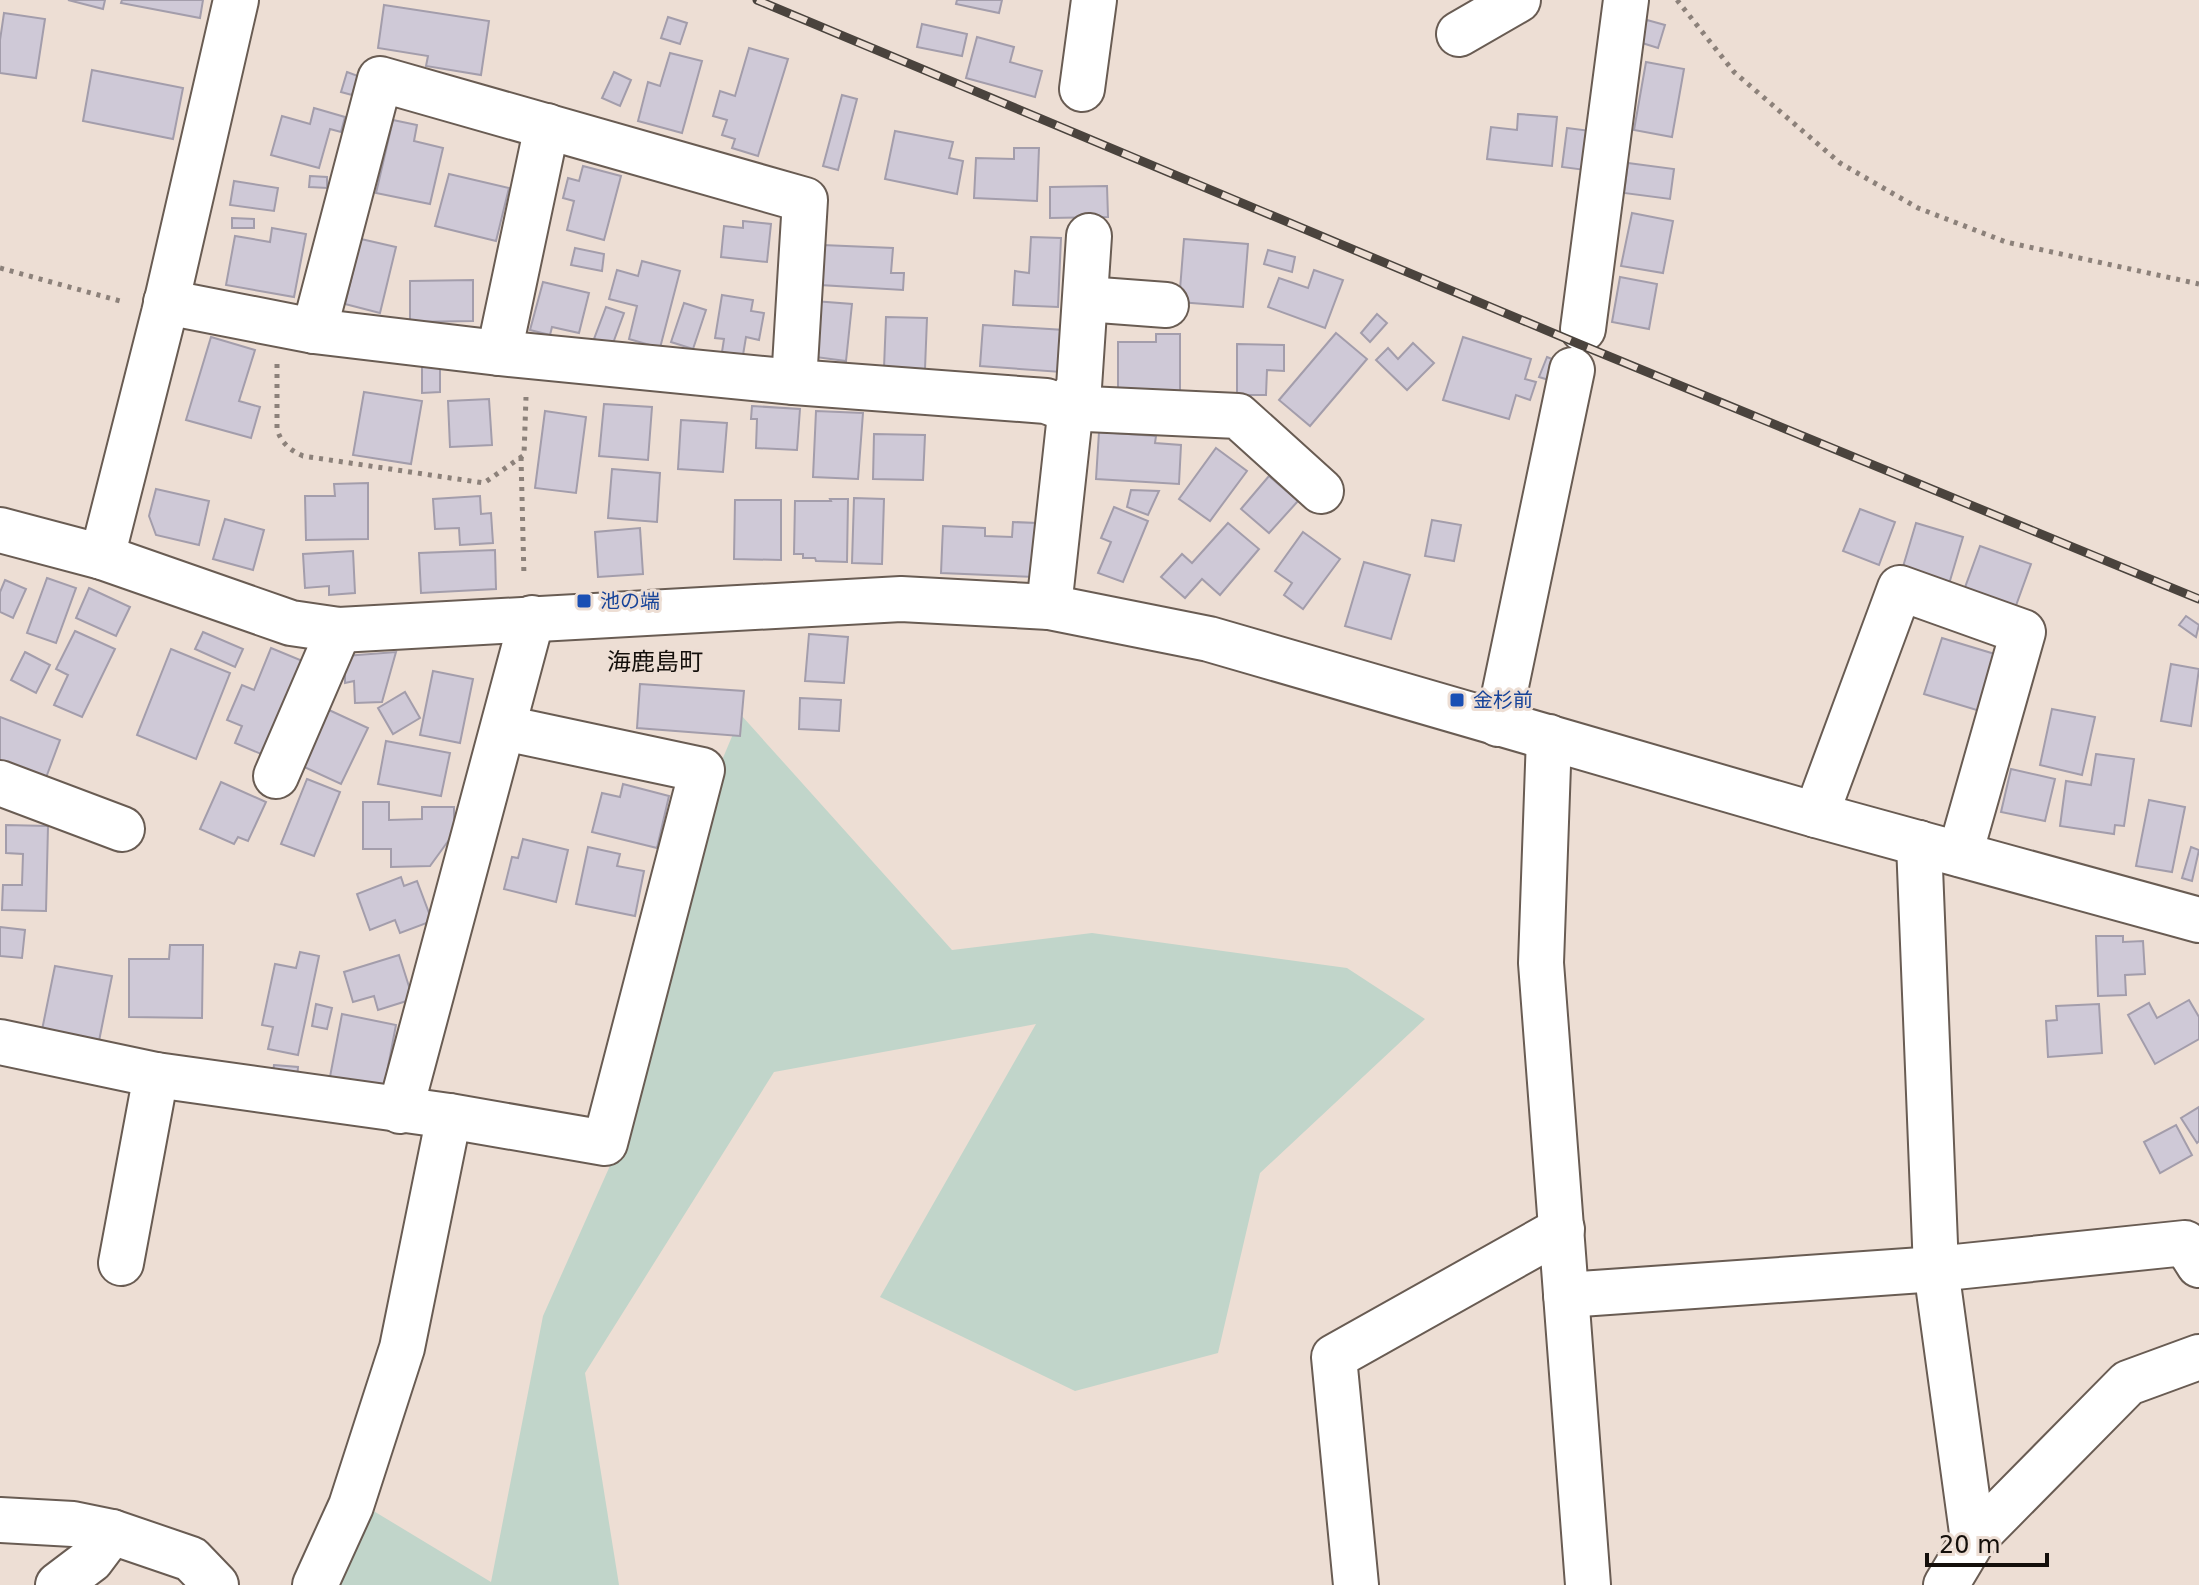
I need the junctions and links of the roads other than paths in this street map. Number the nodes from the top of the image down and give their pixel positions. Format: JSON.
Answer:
{"nodes":[{"id":1,"x":236,"y":0,"type":"edge"},
{"id":2,"x":1094,"y":0,"type":"edge"},
{"id":3,"x":1518,"y":0,"type":"edge"},
{"id":4,"x":1626,"y":0,"type":"edge"},
{"id":5,"x":1459,"y":34,"type":"dead end"},
{"id":6,"x":1082,"y":89,"type":"dead end"},
{"id":7,"x":547,"y":126,"type":"junction"},
{"id":8,"x":1089,"y":236,"type":"dead end"},
{"id":9,"x":1086,"y":299,"type":"junction"},
{"id":10,"x":1166,"y":305,"type":"dead end"},
{"id":11,"x":165,"y":308,"type":"junction"},
{"id":12,"x":295,"y":327,"type":"junction"},
{"id":13,"x":513,"y":354,"type":"junction"},
{"id":14,"x":794,"y":382,"type":"junction"},
{"id":15,"x":1065,"y":408,"type":"junction"},
{"id":16,"x":1321,"y":491,"type":"dead end"},
{"id":17,"x":0,"y":530,"type":"edge"},
{"id":18,"x":102,"y":557,"type":"junction"},
{"id":19,"x":528,"y":600,"type":"junction"},
{"id":20,"x":1049,"y":607,"type":"junction"},
{"id":21,"x":339,"y":630,"type":"junction"},
{"id":22,"x":1498,"y":724,"type":"junction"},
{"id":23,"x":505,"y":728,"type":"junction"},
{"id":24,"x":1549,"y":737,"type":"junction"},
{"id":25,"x":276,"y":776,"type":"dead end"},
{"id":26,"x":0,"y":783,"type":"edge"},
{"id":27,"x":1816,"y":815,"type":"junction"},
{"id":28,"x":122,"y":829,"type":"dead end"},
{"id":29,"x":1939,"y":848,"type":"junction"},
{"id":30,"x":2199,"y":920,"type":"edge"},
{"id":31,"x":0,"y":1042,"type":"edge"},
{"id":32,"x":156,"y":1075,"type":"junction"},
{"id":33,"x":400,"y":1111,"type":"junction"},
{"id":34,"x":449,"y":1116,"type":"junction"},
{"id":35,"x":1562,"y":1229,"type":"junction"},
{"id":36,"x":121,"y":1263,"type":"dead end"},
{"id":37,"x":2199,"y":1265,"type":"edge"},
{"id":38,"x":1936,"y":1269,"type":"junction"},
{"id":39,"x":1566,"y":1295,"type":"junction"},
{"id":40,"x":2199,"y":1357,"type":"edge"},
{"id":41,"x":0,"y":1520,"type":"edge"},
{"id":42,"x":112,"y":1532,"type":"junction"},
{"id":43,"x":1973,"y":1540,"type":"junction"},
{"id":44,"x":58,"y":1585,"type":"edge"},
{"id":45,"x":216,"y":1585,"type":"edge"},
{"id":46,"x":315,"y":1585,"type":"edge"},
{"id":47,"x":1356,"y":1585,"type":"edge"},
{"id":48,"x":1588,"y":1585,"type":"edge"},
{"id":49,"x":1946,"y":1585,"type":"edge"}],
"edges":[{"from":1,"to":11,"type":"street"},
{"from":2,"to":6,"type":"street"},
{"from":3,"to":5,"type":"street"},
{"from":4,"to":22,"type":"street"},
{"from":7,"to":12,"type":"street"},
{"from":7,"to":13,"type":"street"},
{"from":7,"to":14,"type":"street"},
{"from":8,"to":9,"type":"street"},
{"from":9,"to":10,"type":"street"},
{"from":9,"to":15,"type":"street"},
{"from":11,"to":12,"type":"street"},
{"from":11,"to":18,"type":"street"},
{"from":12,"to":13,"type":"street"},
{"from":13,"to":14,"type":"street"},
{"from":14,"to":15,"type":"street"},
{"from":15,"to":16,"type":"street"},
{"from":15,"to":20,"type":"street"},
{"from":17,"to":18,"type":"street"},
{"from":18,"to":21,"type":"street"},
{"from":19,"to":20,"type":"street"},
{"from":19,"to":21,"type":"street"},
{"from":19,"to":23,"type":"street"},
{"from":20,"to":22,"type":"street"},
{"from":21,"to":25,"type":"street"},
{"from":22,"to":24,"type":"street"},
{"from":23,"to":33,"type":"street"},
{"from":23,"to":34,"type":"street"},
{"from":24,"to":27,"type":"street"},
{"from":24,"to":35,"type":"street"},
{"from":26,"to":28,"type":"street"},
{"from":27,"to":29,"type":"street"},
{"from":27,"to":29,"type":"street"},
{"from":29,"to":30,"type":"street"},
{"from":29,"to":38,"type":"street"},
{"from":31,"to":32,"type":"street"},
{"from":32,"to":33,"type":"street"},
{"from":32,"to":36,"type":"street"},
{"from":33,"to":34,"type":"street"},
{"from":34,"to":46,"type":"street"},
{"from":35,"to":39,"type":"street"},
{"from":35,"to":47,"type":"street"},
{"from":37,"to":38,"type":"street"},
{"from":38,"to":39,"type":"street"},
{"from":38,"to":43,"type":"street"},
{"from":39,"to":48,"type":"street"},
{"from":40,"to":43,"type":"street"},
{"from":41,"to":42,"type":"street"},
{"from":42,"to":44,"type":"street"},
{"from":42,"to":45,"type":"street"},
{"from":43,"to":49,"type":"street"}]}
